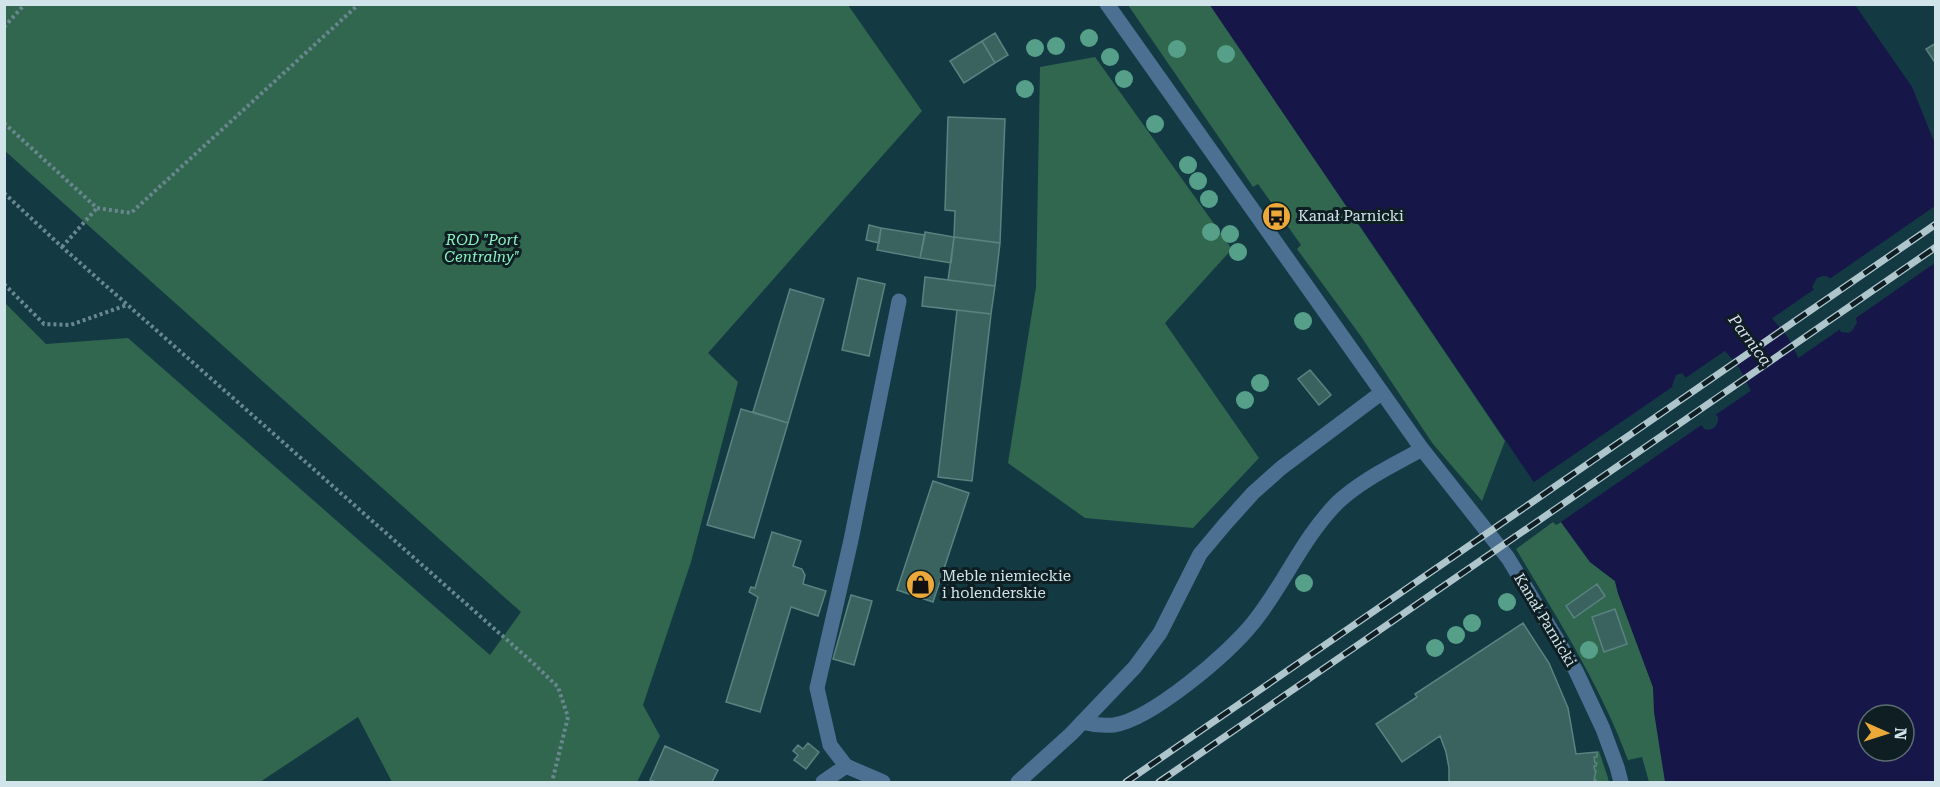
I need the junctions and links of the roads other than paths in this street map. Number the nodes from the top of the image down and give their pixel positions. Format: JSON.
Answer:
{"nodes":[{"id":1,"x":1107,"y":4,"type":"edge"},
{"id":2,"x":899,"y":301,"type":"dead end"},
{"id":3,"x":1381,"y":393,"type":"junction"},
{"id":4,"x":1422,"y":449,"type":"junction"},
{"id":5,"x":1082,"y":723,"type":"junction"},
{"id":6,"x":846,"y":766,"type":"junction"},
{"id":7,"x":823,"y":783,"type":"edge"},
{"id":8,"x":883,"y":783,"type":"edge"},
{"id":9,"x":1018,"y":783,"type":"edge"},
{"id":10,"x":1621,"y":783,"type":"edge"}],
"edges":[{"from":1,"to":3,"type":"street","name":"Kanał Parnicki"},
{"from":2,"to":6,"type":"street"},
{"from":3,"to":4,"type":"street","name":"Kanał Parnicki"},
{"from":3,"to":5,"type":"street"},
{"from":4,"to":5,"type":"street"},
{"from":4,"to":10,"type":"street","name":"Kanał Parnicki"},
{"from":5,"to":9,"type":"street"},
{"from":6,"to":7,"type":"street"},
{"from":6,"to":8,"type":"street"}]}
